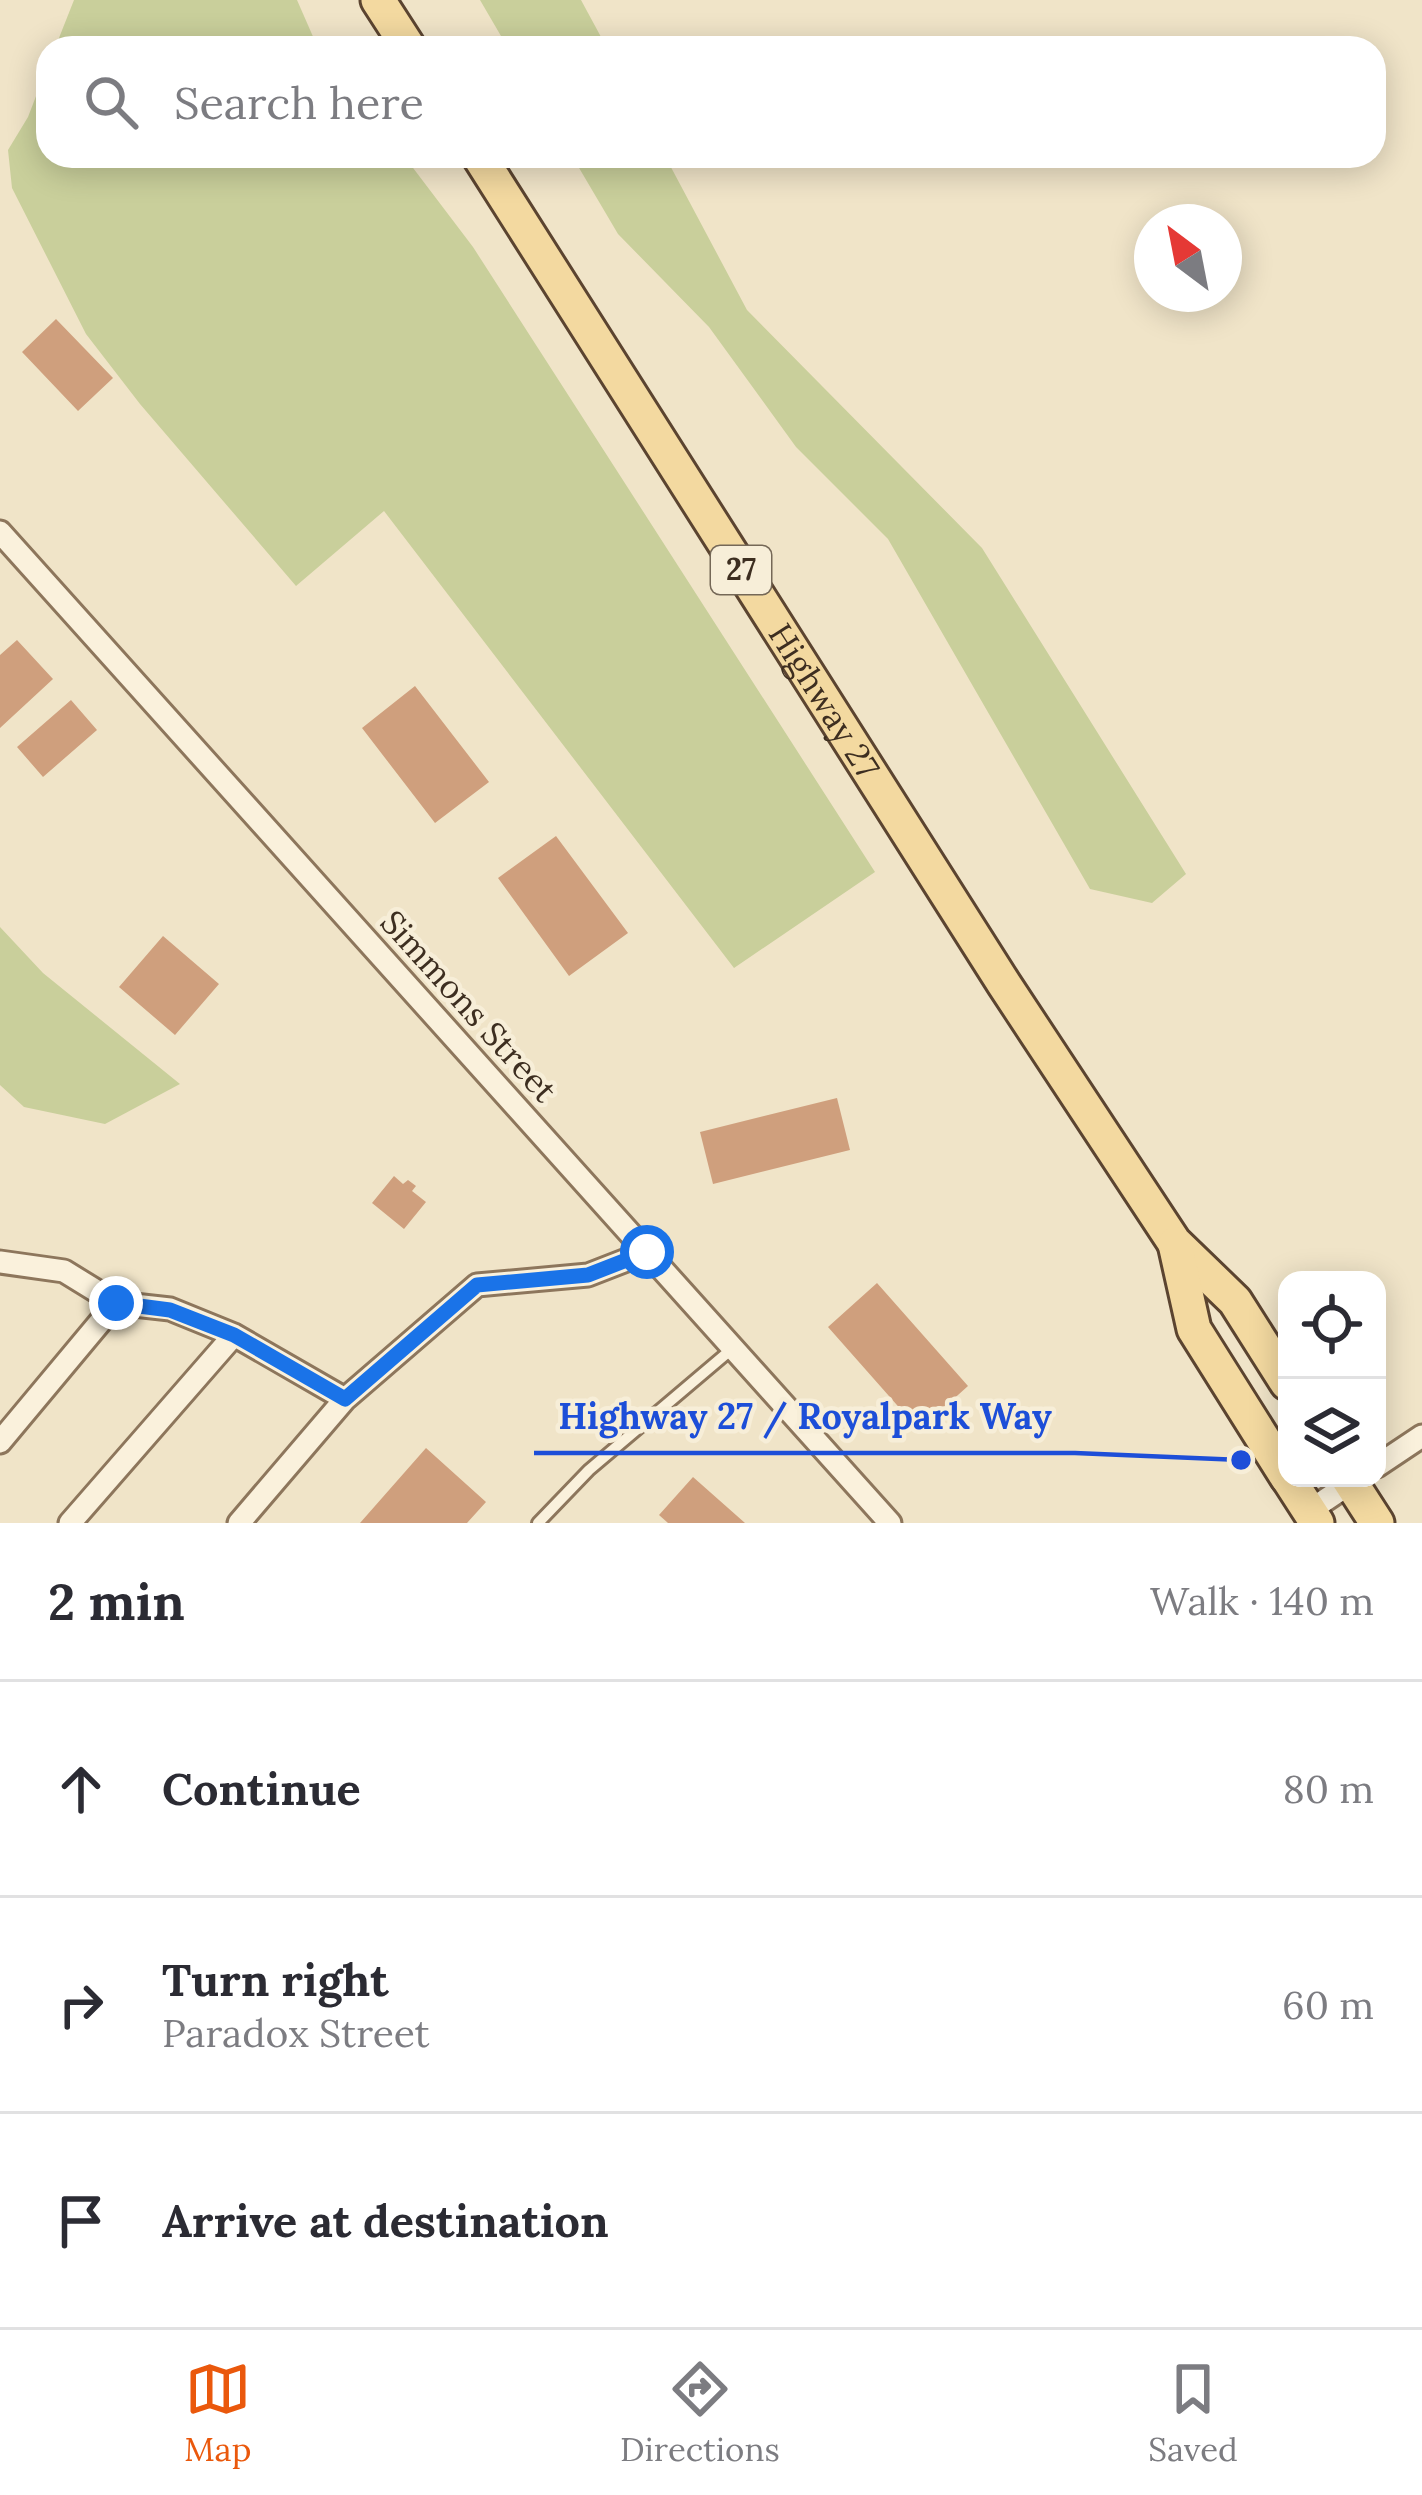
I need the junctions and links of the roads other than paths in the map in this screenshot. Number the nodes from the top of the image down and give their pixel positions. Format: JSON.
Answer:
{"nodes":[{"id":1,"x":378,"y":0,"type":"edge"},
{"id":2,"x":401,"y":36,"type":"edge"},
{"id":3,"x":487,"y":168,"type":"edge"},
{"id":4,"x":0,"y":532,"type":"edge"},
{"id":5,"x":1174,"y":1242,"type":"junction"},
{"id":6,"x":647,"y":1252,"type":"junction"},
{"id":7,"x":0,"y":1262,"type":"edge"},
{"id":8,"x":116,"y":1303,"type":"junction"},
{"id":9,"x":234,"y":1335,"type":"junction"},
{"id":10,"x":733,"y":1348,"type":"junction"},
{"id":11,"x":1284,"y":1379,"type":"edge"},
{"id":12,"x":345,"y":1399,"type":"junction"},
{"id":13,"x":1422,"y":1436,"type":"edge"},
{"id":14,"x":0,"y":1442,"type":"edge"},
{"id":15,"x":1386,"y":1459,"type":"edge"},
{"id":16,"x":1278,"y":1463,"type":"edge"},
{"id":17,"x":1294,"y":1487,"type":"edge"},
{"id":18,"x":1347,"y":1487,"type":"edge"},
{"id":19,"x":1363,"y":1487,"type":"edge"},
{"id":20,"x":1313,"y":1517,"type":"edge"},
{"id":21,"x":70,"y":1523,"type":"edge"},
{"id":22,"x":239,"y":1523,"type":"edge"},
{"id":23,"x":538,"y":1523,"type":"edge"},
{"id":24,"x":890,"y":1523,"type":"edge"},
{"id":25,"x":1377,"y":1523,"type":"edge"}],
"edges":[{"from":1,"to":2,"type":"main road"},
{"from":3,"to":5,"type":"main road","name":"Highway 27","number":"27"},
{"from":4,"to":6,"type":"street","name":"Simmons Street"},
{"from":5,"to":11,"type":"main road","name":"Highway 27","number":"27"},
{"from":5,"to":16,"type":"main road","name":"Highway 27","number":"27"},
{"from":6,"to":10,"type":"street","name":"Simmons Street"},
{"from":6,"to":12,"type":"street"},
{"from":7,"to":8,"type":"street"},
{"from":8,"to":9,"type":"street"},
{"from":8,"to":14,"type":"street"},
{"from":9,"to":12,"type":"street"},
{"from":9,"to":21,"type":"street"},
{"from":10,"to":23,"type":"lane"},
{"from":10,"to":24,"type":"street","name":"Simmons Street"},
{"from":12,"to":22,"type":"street"},
{"from":13,"to":15,"type":"street"},
{"from":17,"to":20,"type":"main road","name":"Highway 27","number":"27"},
{"from":18,"to":20,"type":"street"},
{"from":19,"to":25,"type":"main road"}]}
